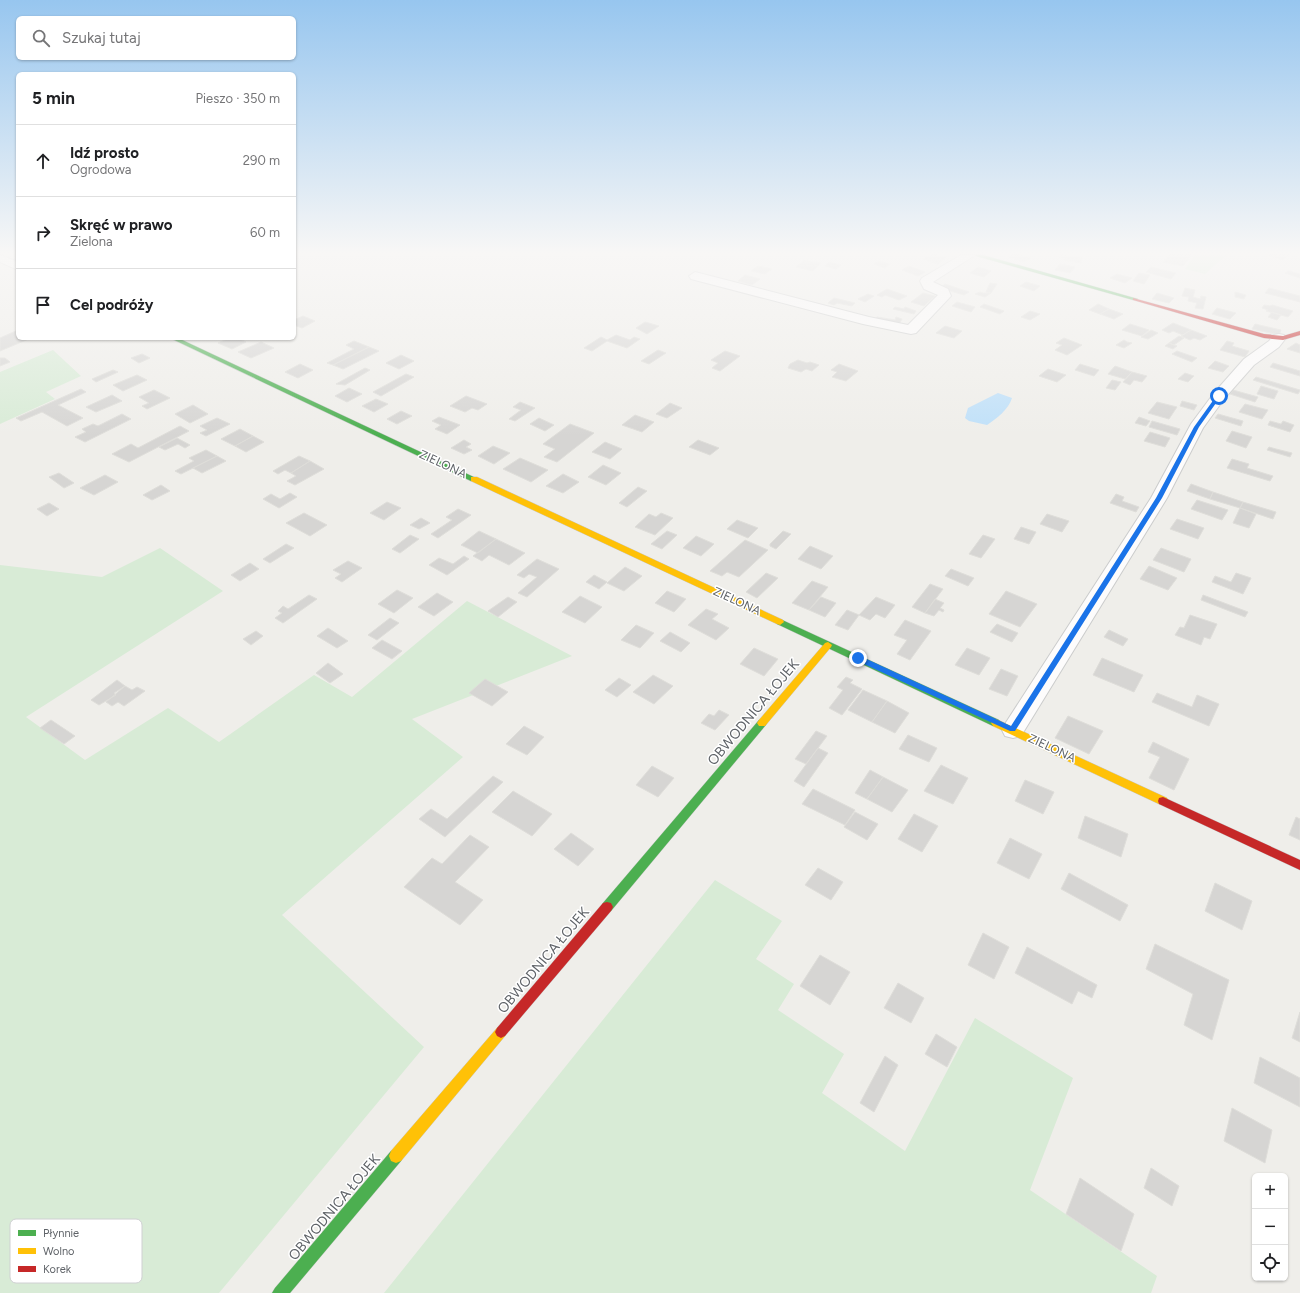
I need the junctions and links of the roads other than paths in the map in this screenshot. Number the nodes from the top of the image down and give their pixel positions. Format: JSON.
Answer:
{"nodes":[{"id":1,"x":846,"y":315,"type":"edge"},
{"id":2,"x":926,"y":315,"type":"edge"},
{"id":3,"x":1191,"y":315,"type":"edge"},
{"id":4,"x":1300,"y":333,"type":"edge"},
{"id":5,"x":1279,"y":338,"type":"junction"},
{"id":6,"x":177,"y":340,"type":"edge"},
{"id":7,"x":828,"y":644,"type":"junction"},
{"id":8,"x":1013,"y":730,"type":"junction"},
{"id":9,"x":1300,"y":865,"type":"edge"},
{"id":10,"x":280,"y":1293,"type":"edge"}],
"edges":[{"from":1,"to":2,"type":"street"},
{"from":3,"to":5,"type":"street"},
{"from":4,"to":5,"type":"street"},
{"from":5,"to":8,"type":"street"},
{"from":6,"to":7,"type":"street","name":"ZIELONA"},
{"from":7,"to":8,"type":"street","name":"ZIELONA"},
{"from":7,"to":10,"type":"street","name":"OBWODNICA ŁOJEK"},
{"from":8,"to":9,"type":"street","name":"ZIELONA"}]}
